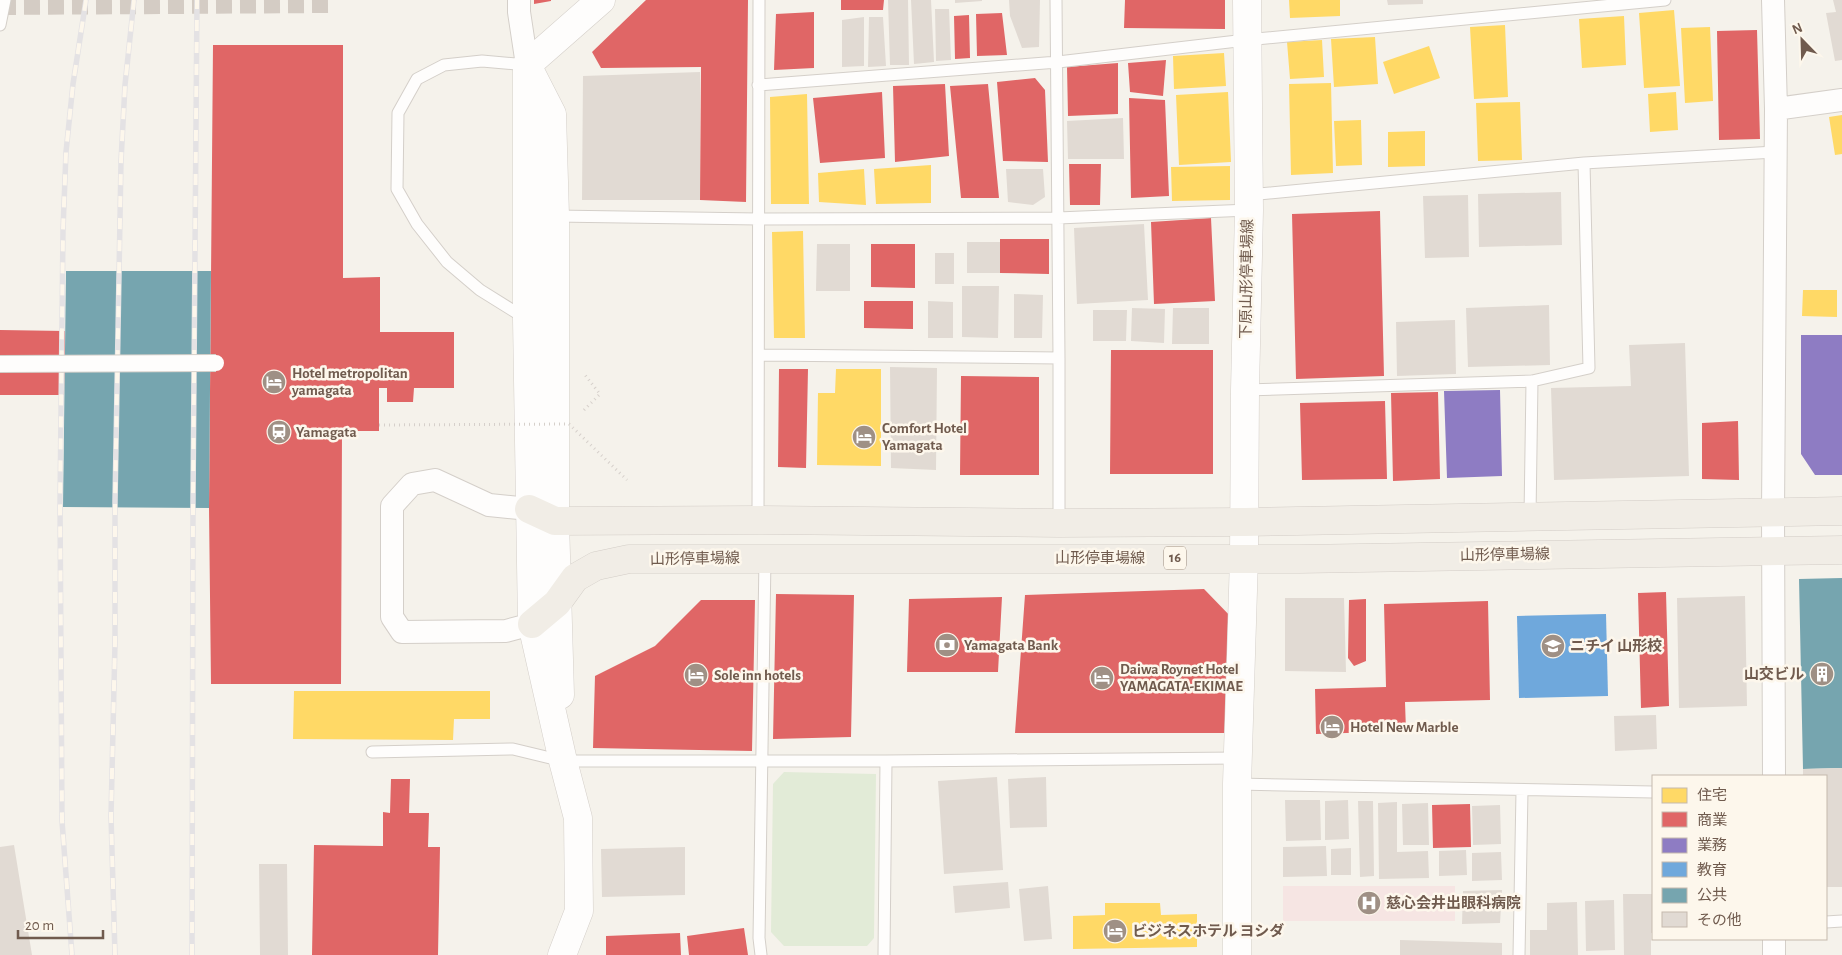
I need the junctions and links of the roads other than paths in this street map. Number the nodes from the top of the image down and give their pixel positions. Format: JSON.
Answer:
{"nodes":[{"id":1,"x":5,"y":0,"type":"edge"},
{"id":2,"x":519,"y":0,"type":"edge"},
{"id":3,"x":601,"y":0,"type":"edge"},
{"id":4,"x":759,"y":0,"type":"edge"},
{"id":5,"x":1056,"y":0,"type":"edge"},
{"id":6,"x":1247,"y":0,"type":"edge"},
{"id":7,"x":1665,"y":0,"type":"edge"},
{"id":8,"x":1773,"y":0,"type":"edge"},
{"id":9,"x":0,"y":25,"type":"edge"},
{"id":10,"x":1246,"y":40,"type":"junction"},
{"id":11,"x":1058,"y":62,"type":"junction"},
{"id":12,"x":527,"y":65,"type":"junction"},
{"id":13,"x":758,"y":85,"type":"junction"},
{"id":14,"x":1842,"y":100,"type":"edge"},
{"id":15,"x":1776,"y":109,"type":"junction"},
{"id":16,"x":1775,"y":152,"type":"junction"},
{"id":17,"x":1584,"y":163,"type":"junction"},
{"id":18,"x":1249,"y":203,"type":"junction"},
{"id":19,"x":555,"y":216,"type":"junction"},
{"id":20,"x":758,"y":218,"type":"junction"},
{"id":21,"x":1058,"y":218,"type":"junction"},
{"id":22,"x":527,"y":319,"type":"junction"},
{"id":23,"x":759,"y":355,"type":"junction"},
{"id":24,"x":1059,"y":358,"type":"junction"},
{"id":25,"x":0,"y":364,"type":"edge"},
{"id":26,"x":216,"y":364,"type":"dead end"},
{"id":27,"x":1532,"y":381,"type":"junction"},
{"id":28,"x":1245,"y":390,"type":"junction"},
{"id":29,"x":529,"y":509,"type":"junction"},
{"id":30,"x":1842,"y":511,"type":"edge"},
{"id":31,"x":1773,"y":513,"type":"junction"},
{"id":32,"x":1530,"y":517,"type":"junction"},
{"id":33,"x":758,"y":520,"type":"junction"},
{"id":34,"x":555,"y":521,"type":"junction"},
{"id":35,"x":1244,"y":522,"type":"junction"},
{"id":36,"x":1059,"y":523,"type":"junction"},
{"id":37,"x":1842,"y":550,"type":"edge"},
{"id":38,"x":1774,"y":551,"type":"junction"},
{"id":39,"x":765,"y":558,"type":"junction"},
{"id":40,"x":1244,"y":558,"type":"junction"},
{"id":41,"x":557,"y":603,"type":"junction"},
{"id":42,"x":532,"y":624,"type":"junction"},
{"id":43,"x":372,"y":752,"type":"dead end"},
{"id":44,"x":563,"y":761,"type":"junction"},
{"id":45,"x":761,"y":761,"type":"junction"},
{"id":46,"x":886,"y":761,"type":"junction"},
{"id":47,"x":1238,"y":771,"type":"junction"},
{"id":48,"x":1774,"y":775,"type":"edge"},
{"id":49,"x":1522,"y":791,"type":"junction"},
{"id":50,"x":1652,"y":792,"type":"edge"},
{"id":51,"x":1842,"y":921,"type":"edge"},
{"id":52,"x":1827,"y":922,"type":"edge"},
{"id":53,"x":1774,"y":940,"type":"edge"},
{"id":54,"x":562,"y":955,"type":"edge"},
{"id":55,"x":761,"y":955,"type":"edge"},
{"id":56,"x":884,"y":955,"type":"edge"},
{"id":57,"x":1237,"y":955,"type":"edge"},
{"id":58,"x":1519,"y":955,"type":"edge"},
{"id":59,"x":1774,"y":955,"type":"edge"}],
"edges":[{"from":1,"to":9,"type":"lane"},
{"from":2,"to":12,"type":"street"},
{"from":3,"to":12,"type":"street"},
{"from":4,"to":13,"type":"lane"},
{"from":5,"to":11,"type":"lane"},
{"from":6,"to":10,"type":"street","name":"下原山形停車場線"},
{"from":7,"to":10,"type":"lane"},
{"from":8,"to":15,"type":"street"},
{"from":10,"to":11,"type":"lane"},
{"from":10,"to":18,"type":"street","name":"下原山形停車場線"},
{"from":11,"to":13,"type":"lane"},
{"from":11,"to":21,"type":"lane"},
{"from":12,"to":19,"type":"street"},
{"from":12,"to":22,"type":"street"},
{"from":12,"to":22,"type":"lane"},
{"from":13,"to":20,"type":"lane"},
{"from":14,"to":15,"type":"street"},
{"from":15,"to":16,"type":"street"},
{"from":16,"to":17,"type":"lane"},
{"from":16,"to":31,"type":"street"},
{"from":17,"to":18,"type":"lane"},
{"from":17,"to":27,"type":"lane"},
{"from":18,"to":21,"type":"lane"},
{"from":18,"to":28,"type":"street","name":"下原山形停車場線"},
{"from":19,"to":20,"type":"lane"},
{"from":19,"to":34,"type":"street"},
{"from":20,"to":21,"type":"lane"},
{"from":20,"to":23,"type":"lane"},
{"from":21,"to":24,"type":"lane"},
{"from":22,"to":29,"type":"street"},
{"from":23,"to":24,"type":"lane"},
{"from":23,"to":33,"type":"lane"},
{"from":24,"to":36,"type":"lane"},
{"from":25,"to":26,"type":"street","bridge":true},
{"from":27,"to":28,"type":"lane"},
{"from":27,"to":32,"type":"lane"},
{"from":28,"to":35,"type":"street","name":"下原山形停車場線"},
{"from":29,"to":34,"type":"main road"},
{"from":29,"to":42,"type":"street"},
{"from":29,"to":42,"type":"street"},
{"from":30,"to":31,"type":"main road"},
{"from":31,"to":32,"type":"main road"},
{"from":31,"to":38,"type":"street"},
{"from":32,"to":35,"type":"main road"},
{"from":33,"to":34,"type":"main road"},
{"from":33,"to":36,"type":"main road"},
{"from":34,"to":41,"type":"street"},
{"from":35,"to":36,"type":"main road"},
{"from":35,"to":40,"type":"street","name":"下原山形停車場線"},
{"from":37,"to":38,"type":"main road","name":"山形停車場線","number":"16"},
{"from":38,"to":40,"type":"main road","name":"山形停車場線","number":"16"},
{"from":38,"to":48,"type":"street"},
{"from":39,"to":40,"type":"main road","name":"山形停車場線","number":"16"},
{"from":39,"to":41,"type":"main road","name":"山形停車場線","number":"16"},
{"from":39,"to":45,"type":"lane"},
{"from":40,"to":47,"type":"street","name":"下原山形停車場線"},
{"from":41,"to":42,"type":"main road","name":"山形停車場線","number":"16"},
{"from":41,"to":44,"type":"street"},
{"from":42,"to":44,"type":"street"},
{"from":43,"to":44,"type":"lane"},
{"from":44,"to":45,"type":"lane"},
{"from":44,"to":54,"type":"street"},
{"from":45,"to":46,"type":"lane"},
{"from":45,"to":55,"type":"lane"},
{"from":46,"to":47,"type":"lane"},
{"from":46,"to":56,"type":"lane"},
{"from":47,"to":49,"type":"lane"},
{"from":47,"to":57,"type":"street","name":"下原山形停車場線"},
{"from":49,"to":50,"type":"lane"},
{"from":49,"to":58,"type":"lane"},
{"from":51,"to":52,"type":"lane"},
{"from":53,"to":59,"type":"street"}]}
